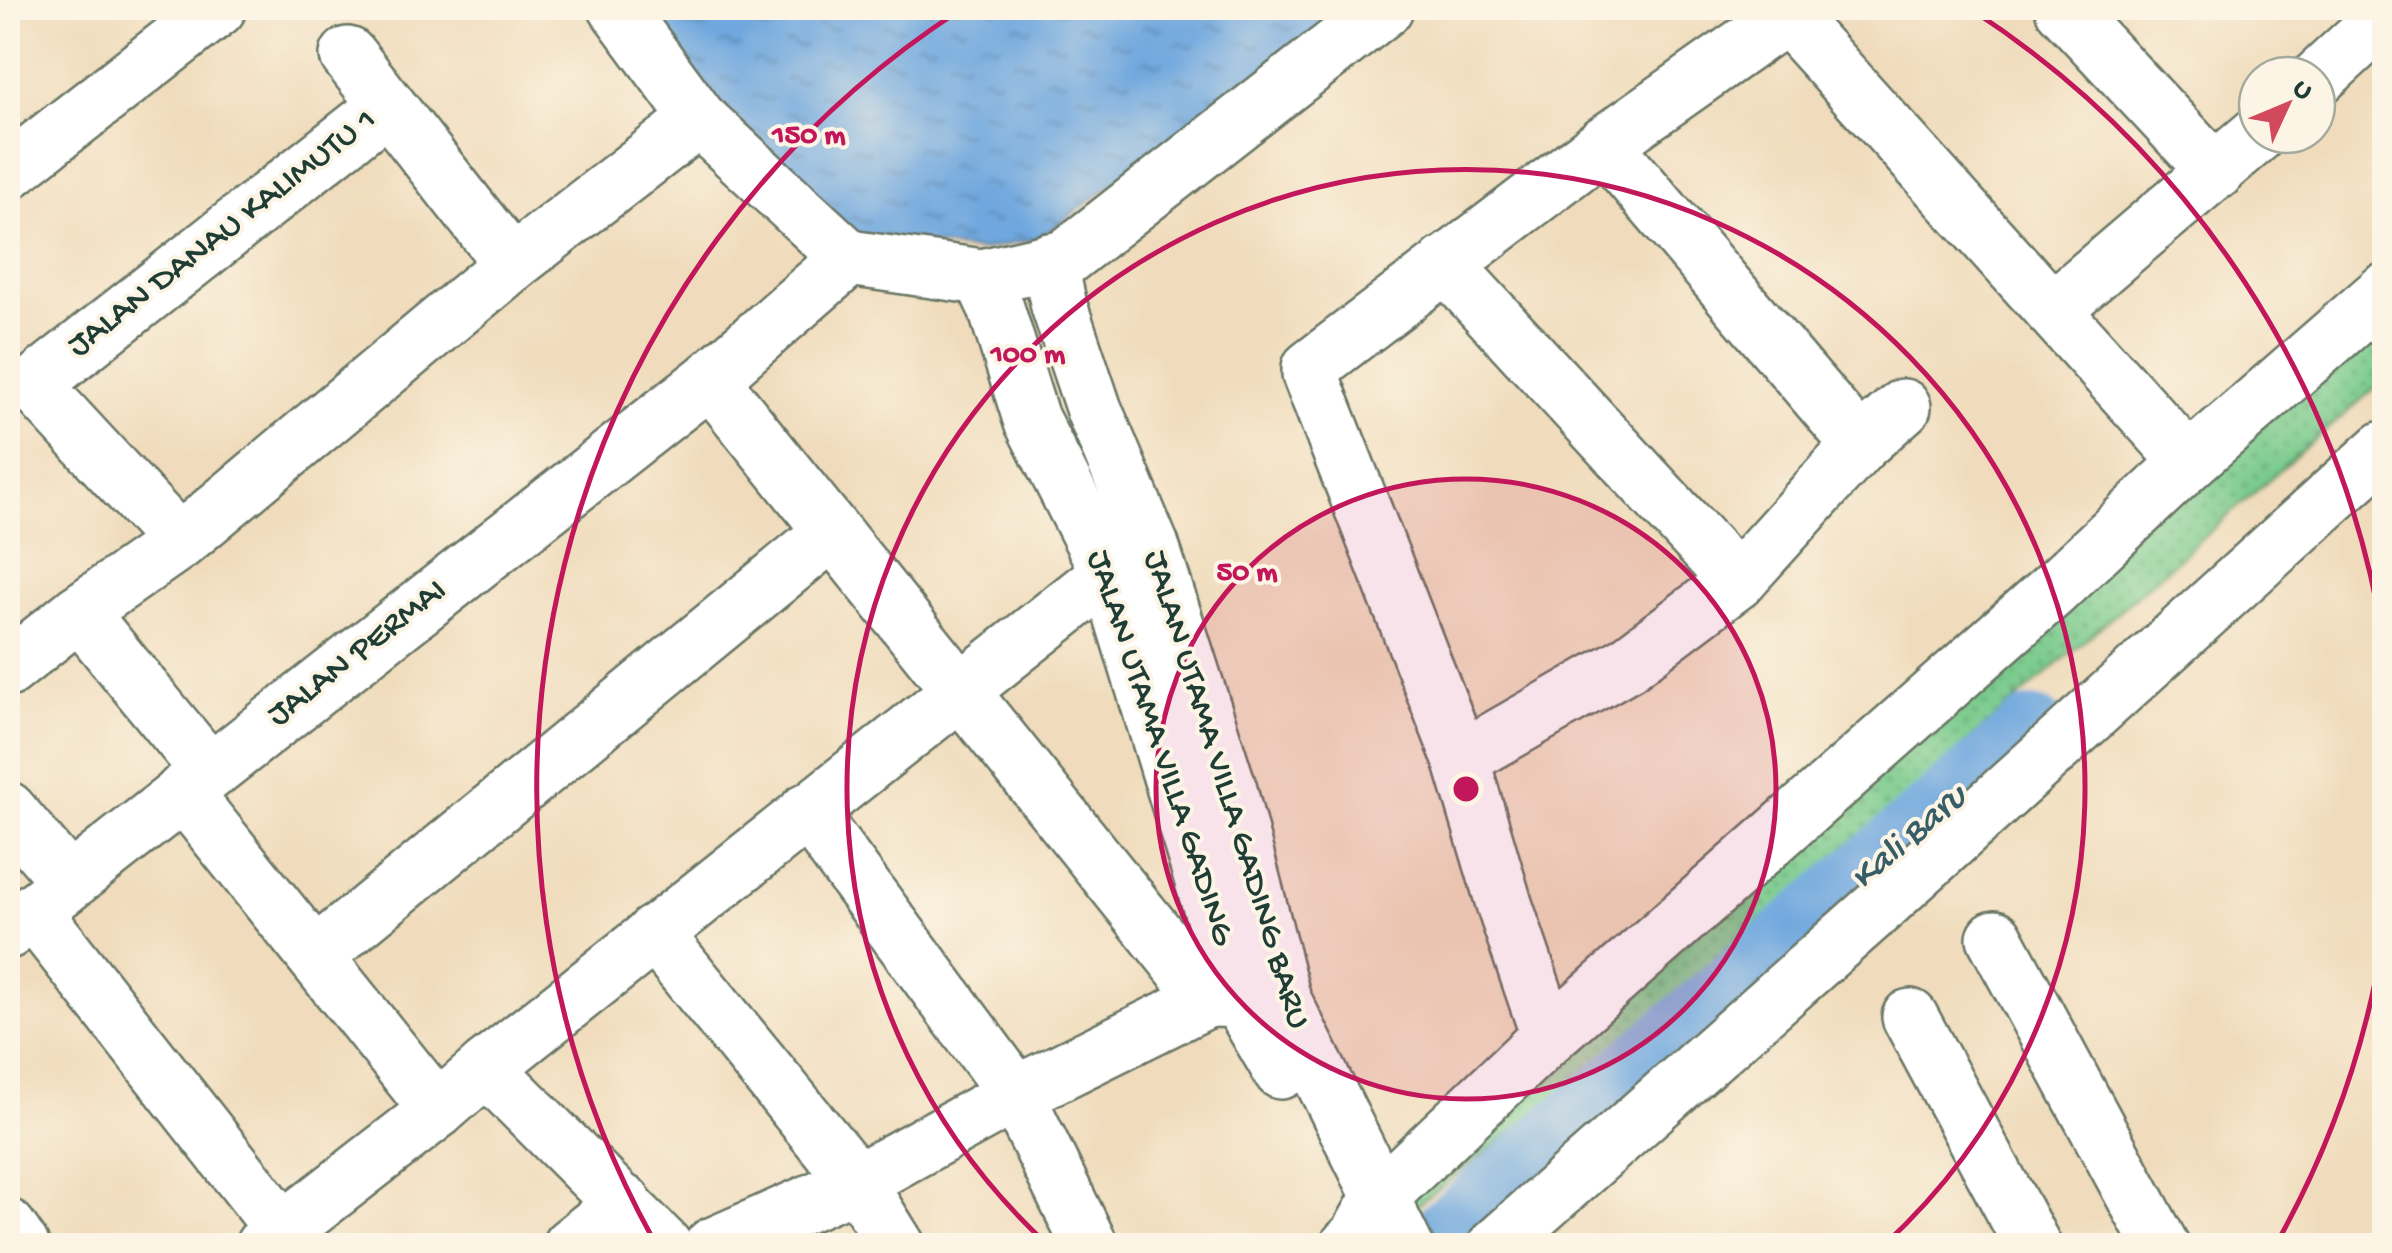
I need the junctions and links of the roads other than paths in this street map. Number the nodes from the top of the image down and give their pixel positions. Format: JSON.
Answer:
{"nodes":[{"id":1,"x":218,"y":8,"type":"edge"},
{"id":2,"x":616,"y":8,"type":"edge"},
{"id":3,"x":1385,"y":8,"type":"edge"},
{"id":4,"x":1788,"y":10,"type":"edge"},
{"id":5,"x":2082,"y":14,"type":"edge"},
{"id":6,"x":2384,"y":17,"type":"edge"},
{"id":7,"x":348,"y":54,"type":"dead end"},
{"id":8,"x":2337,"y":60,"type":"edge"},
{"id":9,"x":387,"y":106,"type":"junction"},
{"id":10,"x":699,"y":119,"type":"junction"},
{"id":11,"x":1604,"y":144,"type":"junction"},
{"id":12,"x":2237,"y":153,"type":"edge"},
{"id":13,"x":8,"y":172,"type":"edge"},
{"id":14,"x":2216,"y":172,"type":"junction"},
{"id":15,"x":848,"y":258,"type":"junction"},
{"id":16,"x":1057,"y":260,"type":"junction"},
{"id":17,"x":512,"y":264,"type":"junction"},
{"id":18,"x":1445,"y":264,"type":"junction"},
{"id":19,"x":982,"y":277,"type":"junction"},
{"id":20,"x":2384,"y":292,"type":"edge"},
{"id":21,"x":2052,"y":310,"type":"junction"},
{"id":22,"x":710,"y":379,"type":"junction"},
{"id":23,"x":1903,"y":407,"type":"dead end"},
{"id":24,"x":1860,"y":445,"type":"junction"},
{"id":25,"x":2384,"y":449,"type":"edge"},
{"id":26,"x":2189,"y":462,"type":"junction"},
{"id":27,"x":832,"y":532,"type":"junction"},
{"id":28,"x":179,"y":542,"type":"junction"},
{"id":29,"x":1109,"y":573,"type":"junction"},
{"id":30,"x":1737,"y":581,"type":"junction"},
{"id":31,"x":79,"y":612,"type":"junction"},
{"id":32,"x":8,"y":667,"type":"edge"},
{"id":33,"x":960,"y":692,"type":"junction"},
{"id":34,"x":1460,"y":759,"type":"junction"},
{"id":35,"x":196,"y":781,"type":"junction"},
{"id":36,"x":8,"y":810,"type":"edge"},
{"id":37,"x":807,"y":811,"type":"junction"},
{"id":38,"x":36,"y":908,"type":"edge"},
{"id":39,"x":654,"y":934,"type":"junction"},
{"id":40,"x":1995,"y":938,"type":"dead end"},
{"id":41,"x":314,"y":956,"type":"junction"},
{"id":42,"x":1243,"y":999,"type":"junction"},
{"id":43,"x":1910,"y":1017,"type":"dead end"},
{"id":44,"x":1549,"y":1036,"type":"junction"},
{"id":45,"x":486,"y":1068,"type":"junction"},
{"id":46,"x":1016,"y":1094,"type":"junction"},
{"id":47,"x":438,"y":1110,"type":"junction"},
{"id":48,"x":857,"y":1182,"type":"junction"},
{"id":49,"x":624,"y":1203,"type":"junction"},
{"id":50,"x":8,"y":1227,"type":"edge"},
{"id":51,"x":1375,"y":1232,"type":"edge"},
{"id":52,"x":274,"y":1238,"type":"edge"},
{"id":53,"x":21,"y":1246,"type":"edge"},
{"id":54,"x":570,"y":1246,"type":"edge"},
{"id":55,"x":664,"y":1246,"type":"edge"},
{"id":56,"x":712,"y":1246,"type":"edge"},
{"id":57,"x":897,"y":1246,"type":"edge"},
{"id":58,"x":1090,"y":1246,"type":"edge"},
{"id":59,"x":1496,"y":1246,"type":"edge"},
{"id":60,"x":2033,"y":1246,"type":"edge"},
{"id":61,"x":2161,"y":1246,"type":"edge"}],
"edges":[{"from":1,"to":13,"type":"street"},
{"from":2,"to":10,"type":"street"},
{"from":3,"to":16,"type":"street"},
{"from":4,"to":11,"type":"street"},
{"from":4,"to":21,"type":"street"},
{"from":5,"to":14,"type":"street"},
{"from":6,"to":8,"type":"street"},
{"from":7,"to":9,"type":"street","name":"JALAN DANAU KALIMUTU 1"},
{"from":9,"to":17,"type":"street","name":"JALAN DANAU KALIMUTU 1"},
{"from":9,"to":28,"type":"street","name":"JALAN DANAU KALIMUTU 1"},
{"from":10,"to":15,"type":"street"},
{"from":10,"to":17,"type":"street"},
{"from":11,"to":18,"type":"street"},
{"from":11,"to":24,"type":"street"},
{"from":12,"to":14,"type":"street"},
{"from":14,"to":21,"type":"street"},
{"from":15,"to":19,"type":"street"},
{"from":15,"to":22,"type":"street","name":"JALAN PERMAI"},
{"from":16,"to":19,"type":"street"},
{"from":16,"to":42,"type":"street","name":"JALAN UTAMA VILLA GADING BARU"},
{"from":17,"to":28,"type":"street"},
{"from":18,"to":30,"type":"street"},
{"from":18,"to":34,"type":"street"},
{"from":19,"to":29,"type":"street","name":"JALAN UTAMA VILLA GADING"},
{"from":20,"to":26,"type":"street"},
{"from":21,"to":26,"type":"street"},
{"from":22,"to":27,"type":"street"},
{"from":22,"to":35,"type":"street","name":"JALAN PERMAI"},
{"from":23,"to":24,"type":"street"},
{"from":24,"to":30,"type":"street"},
{"from":25,"to":59,"type":"street"},
{"from":26,"to":44,"type":"street"},
{"from":27,"to":33,"type":"street"},
{"from":27,"to":41,"type":"street"},
{"from":28,"to":31,"type":"street"},
{"from":29,"to":33,"type":"street"},
{"from":29,"to":42,"type":"street","name":"JALAN UTAMA VILLA GADING"},
{"from":30,"to":34,"type":"street"},
{"from":31,"to":32,"type":"street"},
{"from":31,"to":35,"type":"street"},
{"from":33,"to":37,"type":"street"},
{"from":33,"to":42,"type":"street"},
{"from":34,"to":44,"type":"street"},
{"from":35,"to":38,"type":"street","name":"JALAN PERMAI"},
{"from":35,"to":41,"type":"street"},
{"from":36,"to":38,"type":"street"},
{"from":37,"to":39,"type":"street"},
{"from":37,"to":46,"type":"street"},
{"from":38,"to":52,"type":"street"},
{"from":39,"to":45,"type":"street"},
{"from":39,"to":48,"type":"street"},
{"from":40,"to":61,"type":"street"},
{"from":41,"to":47,"type":"street"},
{"from":42,"to":46,"type":"street"},
{"from":42,"to":51,"type":"street","name":"JALAN UTAMA VILLA GADING BARU"},
{"from":42,"to":51,"type":"street","name":"JALAN UTAMA VILLA GADING BARU"},
{"from":43,"to":60,"type":"street"},
{"from":44,"to":51,"type":"street"},
{"from":45,"to":47,"type":"street"},
{"from":45,"to":49,"type":"street"},
{"from":46,"to":48,"type":"street"},
{"from":46,"to":58,"type":"street"},
{"from":47,"to":52,"type":"street"},
{"from":48,"to":56,"type":"street"},
{"from":48,"to":57,"type":"street"},
{"from":49,"to":54,"type":"street"},
{"from":49,"to":55,"type":"street"},
{"from":50,"to":53,"type":"street"}]}
